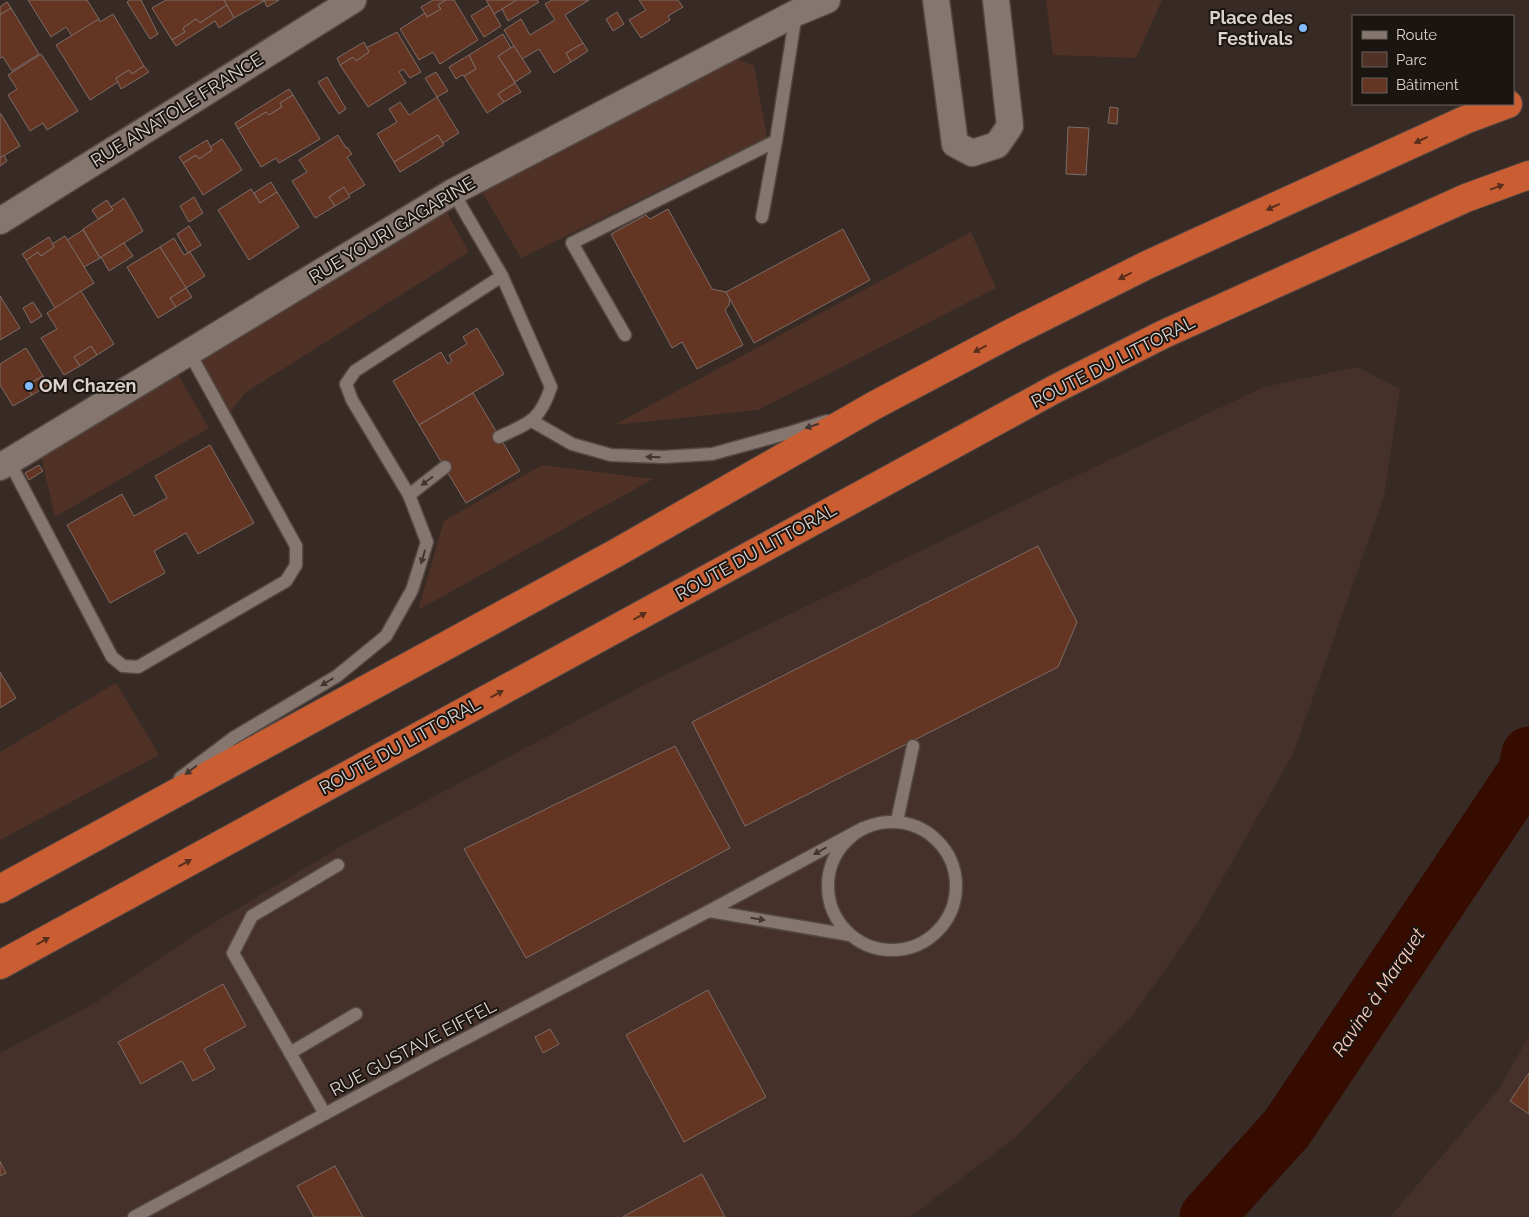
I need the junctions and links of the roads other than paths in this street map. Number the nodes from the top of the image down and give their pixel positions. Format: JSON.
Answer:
{"nodes":[{"id":1,"x":353,"y":0,"type":"edge"},
{"id":2,"x":827,"y":0,"type":"edge"},
{"id":3,"x":936,"y":0,"type":"edge"},
{"id":4,"x":996,"y":0,"type":"edge"},
{"id":5,"x":796,"y":6,"type":"edge"},
{"id":6,"x":1529,"y":96,"type":"edge"},
{"id":7,"x":1514,"y":102,"type":"edge"},
{"id":8,"x":1505,"y":105,"type":"edge"},
{"id":9,"x":776,"y":141,"type":"junction"},
{"id":10,"x":1529,"y":175,"type":"edge"},
{"id":11,"x":453,"y":192,"type":"junction"},
{"id":12,"x":762,"y":217,"type":"dead end"},
{"id":13,"x":0,"y":221,"type":"edge"},
{"id":14,"x":502,"y":276,"type":"junction"},
{"id":15,"x":624,"y":335,"type":"dead end"},
{"id":16,"x":189,"y":352,"type":"junction"},
{"id":17,"x":875,"y":405,"type":"junction"},
{"id":18,"x":532,"y":421,"type":"junction"},
{"id":19,"x":500,"y":438,"type":"dead end"},
{"id":20,"x":5,"y":464,"type":"edge"},
{"id":21,"x":445,"y":467,"type":"dead end"},
{"id":22,"x":408,"y":495,"type":"junction"},
{"id":23,"x":913,"y":746,"type":"dead end"},
{"id":24,"x":897,"y":821,"type":"junction"},
{"id":25,"x":863,"y":828,"type":"junction"},
{"id":26,"x":110,"y":830,"type":"junction"},
{"id":27,"x":338,"y":865,"type":"dead end"},
{"id":28,"x":0,"y":889,"type":"edge"},
{"id":29,"x":710,"y":912,"type":"junction"},
{"id":30,"x":850,"y":934,"type":"junction"},
{"id":31,"x":0,"y":965,"type":"edge"},
{"id":32,"x":356,"y":1014,"type":"dead end"},
{"id":33,"x":290,"y":1053,"type":"junction"},
{"id":34,"x":325,"y":1114,"type":"junction"},
{"id":35,"x":134,"y":1217,"type":"edge"}],
"edges":[{"from":1,"to":13,"type":"street","name":"RUE ANATOLE FRANCE"},
{"from":2,"to":5,"type":"street","name":"RUE YOURI GAGARINE"},
{"from":3,"to":4,"type":"street"},
{"from":5,"to":9,"type":"lane"},
{"from":5,"to":11,"type":"street","name":"RUE YOURI GAGARINE"},
{"from":6,"to":7,"type":"highway"},
{"from":8,"to":17,"type":"highway","one_way":true},
{"from":9,"to":12,"type":"lane"},
{"from":9,"to":15,"type":"lane"},
{"from":31,"to":10,"type":"highway","name":"ROUTE DU LITTORAL","one_way":true},
{"from":11,"to":14,"type":"lane"},
{"from":11,"to":16,"type":"street","name":"RUE YOURI GAGARINE"},
{"from":14,"to":18,"type":"lane"},
{"from":14,"to":22,"type":"lane"},
{"from":16,"to":20,"type":"street","name":"RUE YOURI GAGARINE"},
{"from":16,"to":20,"type":"lane"},
{"from":17,"to":18,"type":"lane","one_way":true},
{"from":17,"to":26,"type":"highway"},
{"from":18,"to":19,"type":"lane"},
{"from":21,"to":22,"type":"lane","one_way":true},
{"from":22,"to":26,"type":"lane","one_way":true},
{"from":23,"to":24,"type":"lane"},
{"from":24,"to":25,"type":"lane","name":"RUE GUSTAVE EIFFEL"},
{"from":24,"to":30,"type":"lane","name":"RUE GUSTAVE EIFFEL"},
{"from":25,"to":29,"type":"lane","name":"RUE GUSTAVE EIFFEL","one_way":true},
{"from":25,"to":30,"type":"lane","name":"RUE GUSTAVE EIFFEL"},
{"from":26,"to":28,"type":"highway"},
{"from":27,"to":33,"type":"lane"},
{"from":29,"to":30,"type":"lane","name":"RUE GUSTAVE EIFFEL","one_way":true},
{"from":29,"to":34,"type":"lane","name":"RUE GUSTAVE EIFFEL"},
{"from":32,"to":33,"type":"lane"},
{"from":33,"to":34,"type":"lane"},
{"from":34,"to":35,"type":"lane","name":"RUE GUSTAVE EIFFEL"}]}
